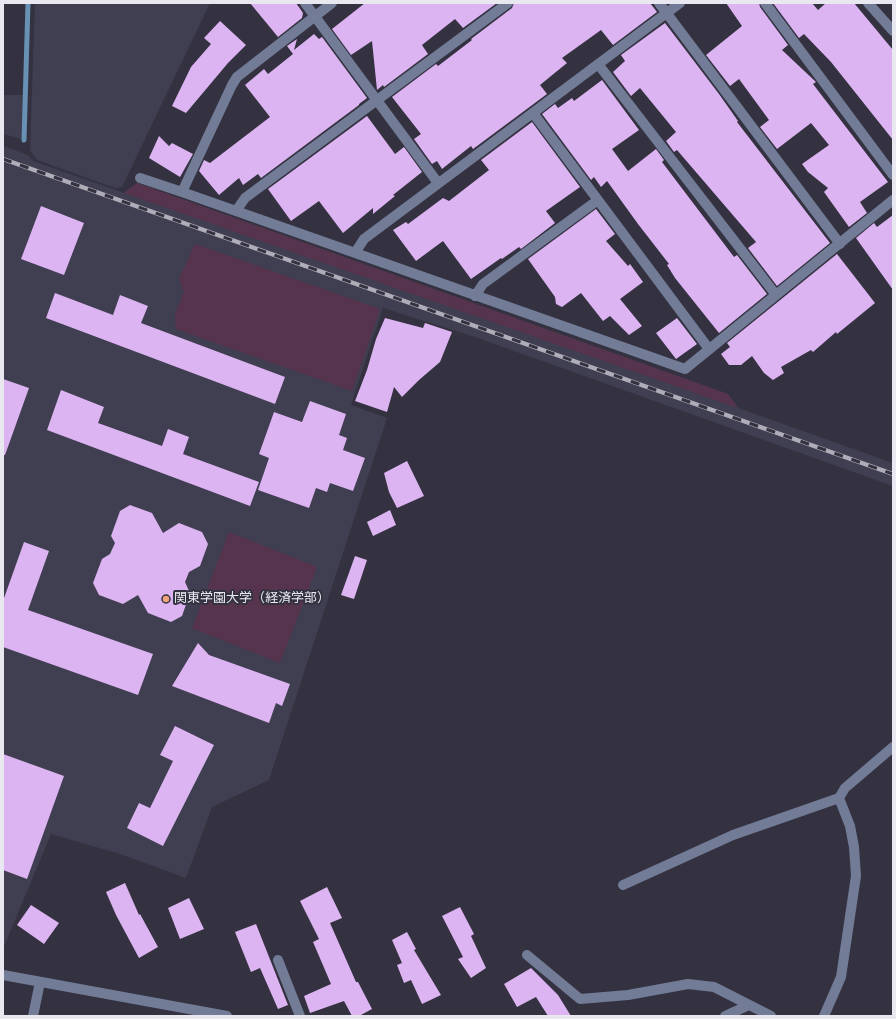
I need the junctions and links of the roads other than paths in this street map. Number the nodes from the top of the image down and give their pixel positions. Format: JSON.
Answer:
{"nodes":[{"id":1,"x":305,"y":3,"type":"edge"},
{"id":2,"x":332,"y":3,"type":"edge"},
{"id":3,"x":508,"y":3,"type":"edge"},
{"id":4,"x":659,"y":3,"type":"edge"},
{"id":5,"x":680,"y":3,"type":"edge"},
{"id":6,"x":765,"y":3,"type":"edge"},
{"id":7,"x":874,"y":5,"type":"edge"},
{"id":8,"x":666,"y":14,"type":"junction"},
{"id":9,"x":314,"y":17,"type":"junction"},
{"id":10,"x":893,"y":32,"type":"edge"},
{"id":11,"x":598,"y":64,"type":"junction"},
{"id":12,"x":376,"y":100,"type":"junction"},
{"id":13,"x":533,"y":112,"type":"junction"},
{"id":14,"x":893,"y":175,"type":"edge"},
{"id":15,"x":140,"y":178,"type":"dead end"},
{"id":16,"x":438,"y":183,"type":"junction"},
{"id":17,"x":182,"y":192,"type":"junction"},
{"id":18,"x":598,"y":200,"type":"junction"},
{"id":19,"x":893,"y":200,"type":"edge"},
{"id":20,"x":236,"y":211,"type":"junction"},
{"id":21,"x":840,"y":244,"type":"junction"},
{"id":22,"x":355,"y":253,"type":"junction"},
{"id":23,"x":776,"y":295,"type":"junction"},
{"id":24,"x":475,"y":296,"type":"junction"},
{"id":25,"x":709,"y":349,"type":"junction"},
{"id":26,"x":893,"y":747,"type":"edge"},
{"id":27,"x":840,"y":798,"type":"junction"},
{"id":28,"x":623,"y":885,"type":"dead end"},
{"id":29,"x":527,"y":955,"type":"dead end"},
{"id":30,"x":278,"y":960,"type":"dead end"},
{"id":31,"x":3,"y":975,"type":"edge"},
{"id":32,"x":40,"y":982,"type":"junction"},
{"id":33,"x":749,"y":1005,"type":"junction"},
{"id":34,"x":33,"y":1016,"type":"edge"},
{"id":35,"x":227,"y":1016,"type":"edge"},
{"id":36,"x":300,"y":1016,"type":"edge"},
{"id":37,"x":725,"y":1016,"type":"edge"},
{"id":38,"x":771,"y":1016,"type":"edge"},
{"id":39,"x":824,"y":1016,"type":"edge"}],
"edges":[{"from":1,"to":9,"type":"street"},
{"from":2,"to":9,"type":"street"},
{"from":3,"to":12,"type":"street"},
{"from":4,"to":8,"type":"street"},
{"from":5,"to":8,"type":"street"},
{"from":6,"to":14,"type":"street"},
{"from":7,"to":10,"type":"street"},
{"from":8,"to":11,"type":"street"},
{"from":8,"to":21,"type":"street"},
{"from":9,"to":12,"type":"street"},
{"from":9,"to":17,"type":"street"},
{"from":11,"to":13,"type":"street"},
{"from":11,"to":23,"type":"street"},
{"from":12,"to":16,"type":"street"},
{"from":12,"to":20,"type":"street"},
{"from":13,"to":16,"type":"street"},
{"from":13,"to":18,"type":"street"},
{"from":15,"to":17,"type":"street"},
{"from":16,"to":22,"type":"street"},
{"from":17,"to":20,"type":"street"},
{"from":18,"to":24,"type":"street"},
{"from":18,"to":25,"type":"street"},
{"from":19,"to":21,"type":"street"},
{"from":20,"to":22,"type":"street"},
{"from":21,"to":23,"type":"street"},
{"from":22,"to":24,"type":"street"},
{"from":23,"to":25,"type":"street"},
{"from":24,"to":25,"type":"street"},
{"from":26,"to":27,"type":"street"},
{"from":27,"to":28,"type":"street"},
{"from":27,"to":39,"type":"street"},
{"from":29,"to":33,"type":"street"},
{"from":30,"to":36,"type":"street"},
{"from":31,"to":32,"type":"street"},
{"from":32,"to":34,"type":"street"},
{"from":32,"to":35,"type":"street"},
{"from":33,"to":37,"type":"street"},
{"from":33,"to":38,"type":"street"}]}
